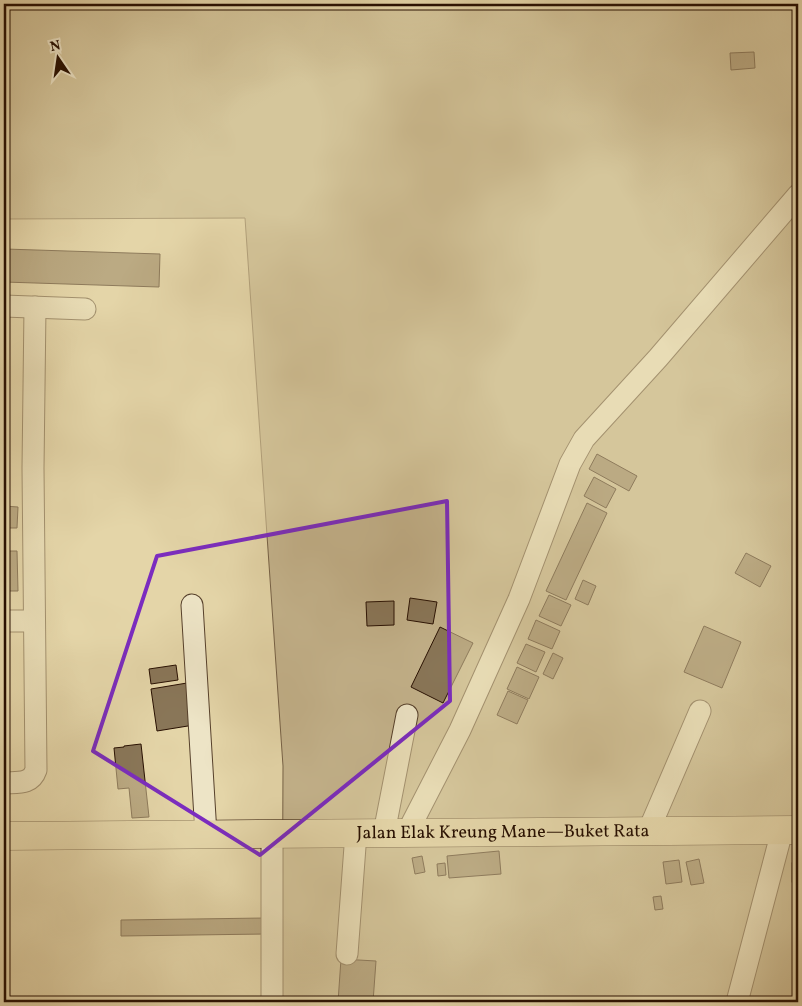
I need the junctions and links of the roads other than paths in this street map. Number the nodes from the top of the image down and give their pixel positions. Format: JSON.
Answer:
{"nodes":[{"id":1,"x":798,"y":195,"type":"edge"},
{"id":2,"x":4,"y":306,"type":"edge"},
{"id":3,"x":35,"y":307,"type":"junction"},
{"id":4,"x":85,"y":309,"type":"dead end"},
{"id":5,"x":192,"y":605,"type":"dead end"},
{"id":6,"x":4,"y":620,"type":"edge"},
{"id":7,"x":34,"y":621,"type":"junction"},
{"id":8,"x":700,"y":710,"type":"dead end"},
{"id":9,"x":407,"y":715,"type":"dead end"},
{"id":10,"x":4,"y":783,"type":"edge"},
{"id":11,"x":790,"y":830,"type":"edge"},
{"id":12,"x":648,"y":832,"type":"junction"},
{"id":13,"x":356,"y":833,"type":"junction"},
{"id":14,"x":396,"y":833,"type":"junction"},
{"id":15,"x":206,"y":834,"type":"junction"},
{"id":16,"x":272,"y":834,"type":"junction"},
{"id":17,"x":4,"y":836,"type":"edge"},
{"id":18,"x":347,"y":954,"type":"dead end"},
{"id":19,"x":272,"y":1002,"type":"edge"},
{"id":20,"x":737,"y":1002,"type":"edge"}],
"edges":[{"from":1,"to":14,"type":"street"},
{"from":2,"to":3,"type":"street"},
{"from":3,"to":4,"type":"street"},
{"from":3,"to":7,"type":"street"},
{"from":5,"to":15,"type":"street"},
{"from":6,"to":7,"type":"street"},
{"from":7,"to":10,"type":"street"},
{"from":8,"to":12,"type":"street"},
{"from":9,"to":14,"type":"street"},
{"from":11,"to":12,"type":"highway","name":"Jalan Elak Kreung Mane—Buket Rata"},
{"from":11,"to":20,"type":"street"},
{"from":12,"to":14,"type":"highway","name":"Jalan Elak Kreung Mane—Buket Rata"},
{"from":13,"to":14,"type":"highway","name":"Jalan Elak Kreung Mane—Buket Rata"},
{"from":13,"to":16,"type":"highway","name":"Jalan Elak Kreung Mane—Buket Rata"},
{"from":13,"to":18,"type":"street"},
{"from":15,"to":16,"type":"highway","name":"Jalan Elak Kreung Mane—Buket Rata"},
{"from":15,"to":17,"type":"highway","name":"Jalan Elak Kreung Mane—Buket Rata"},
{"from":16,"to":19,"type":"street"}]}
